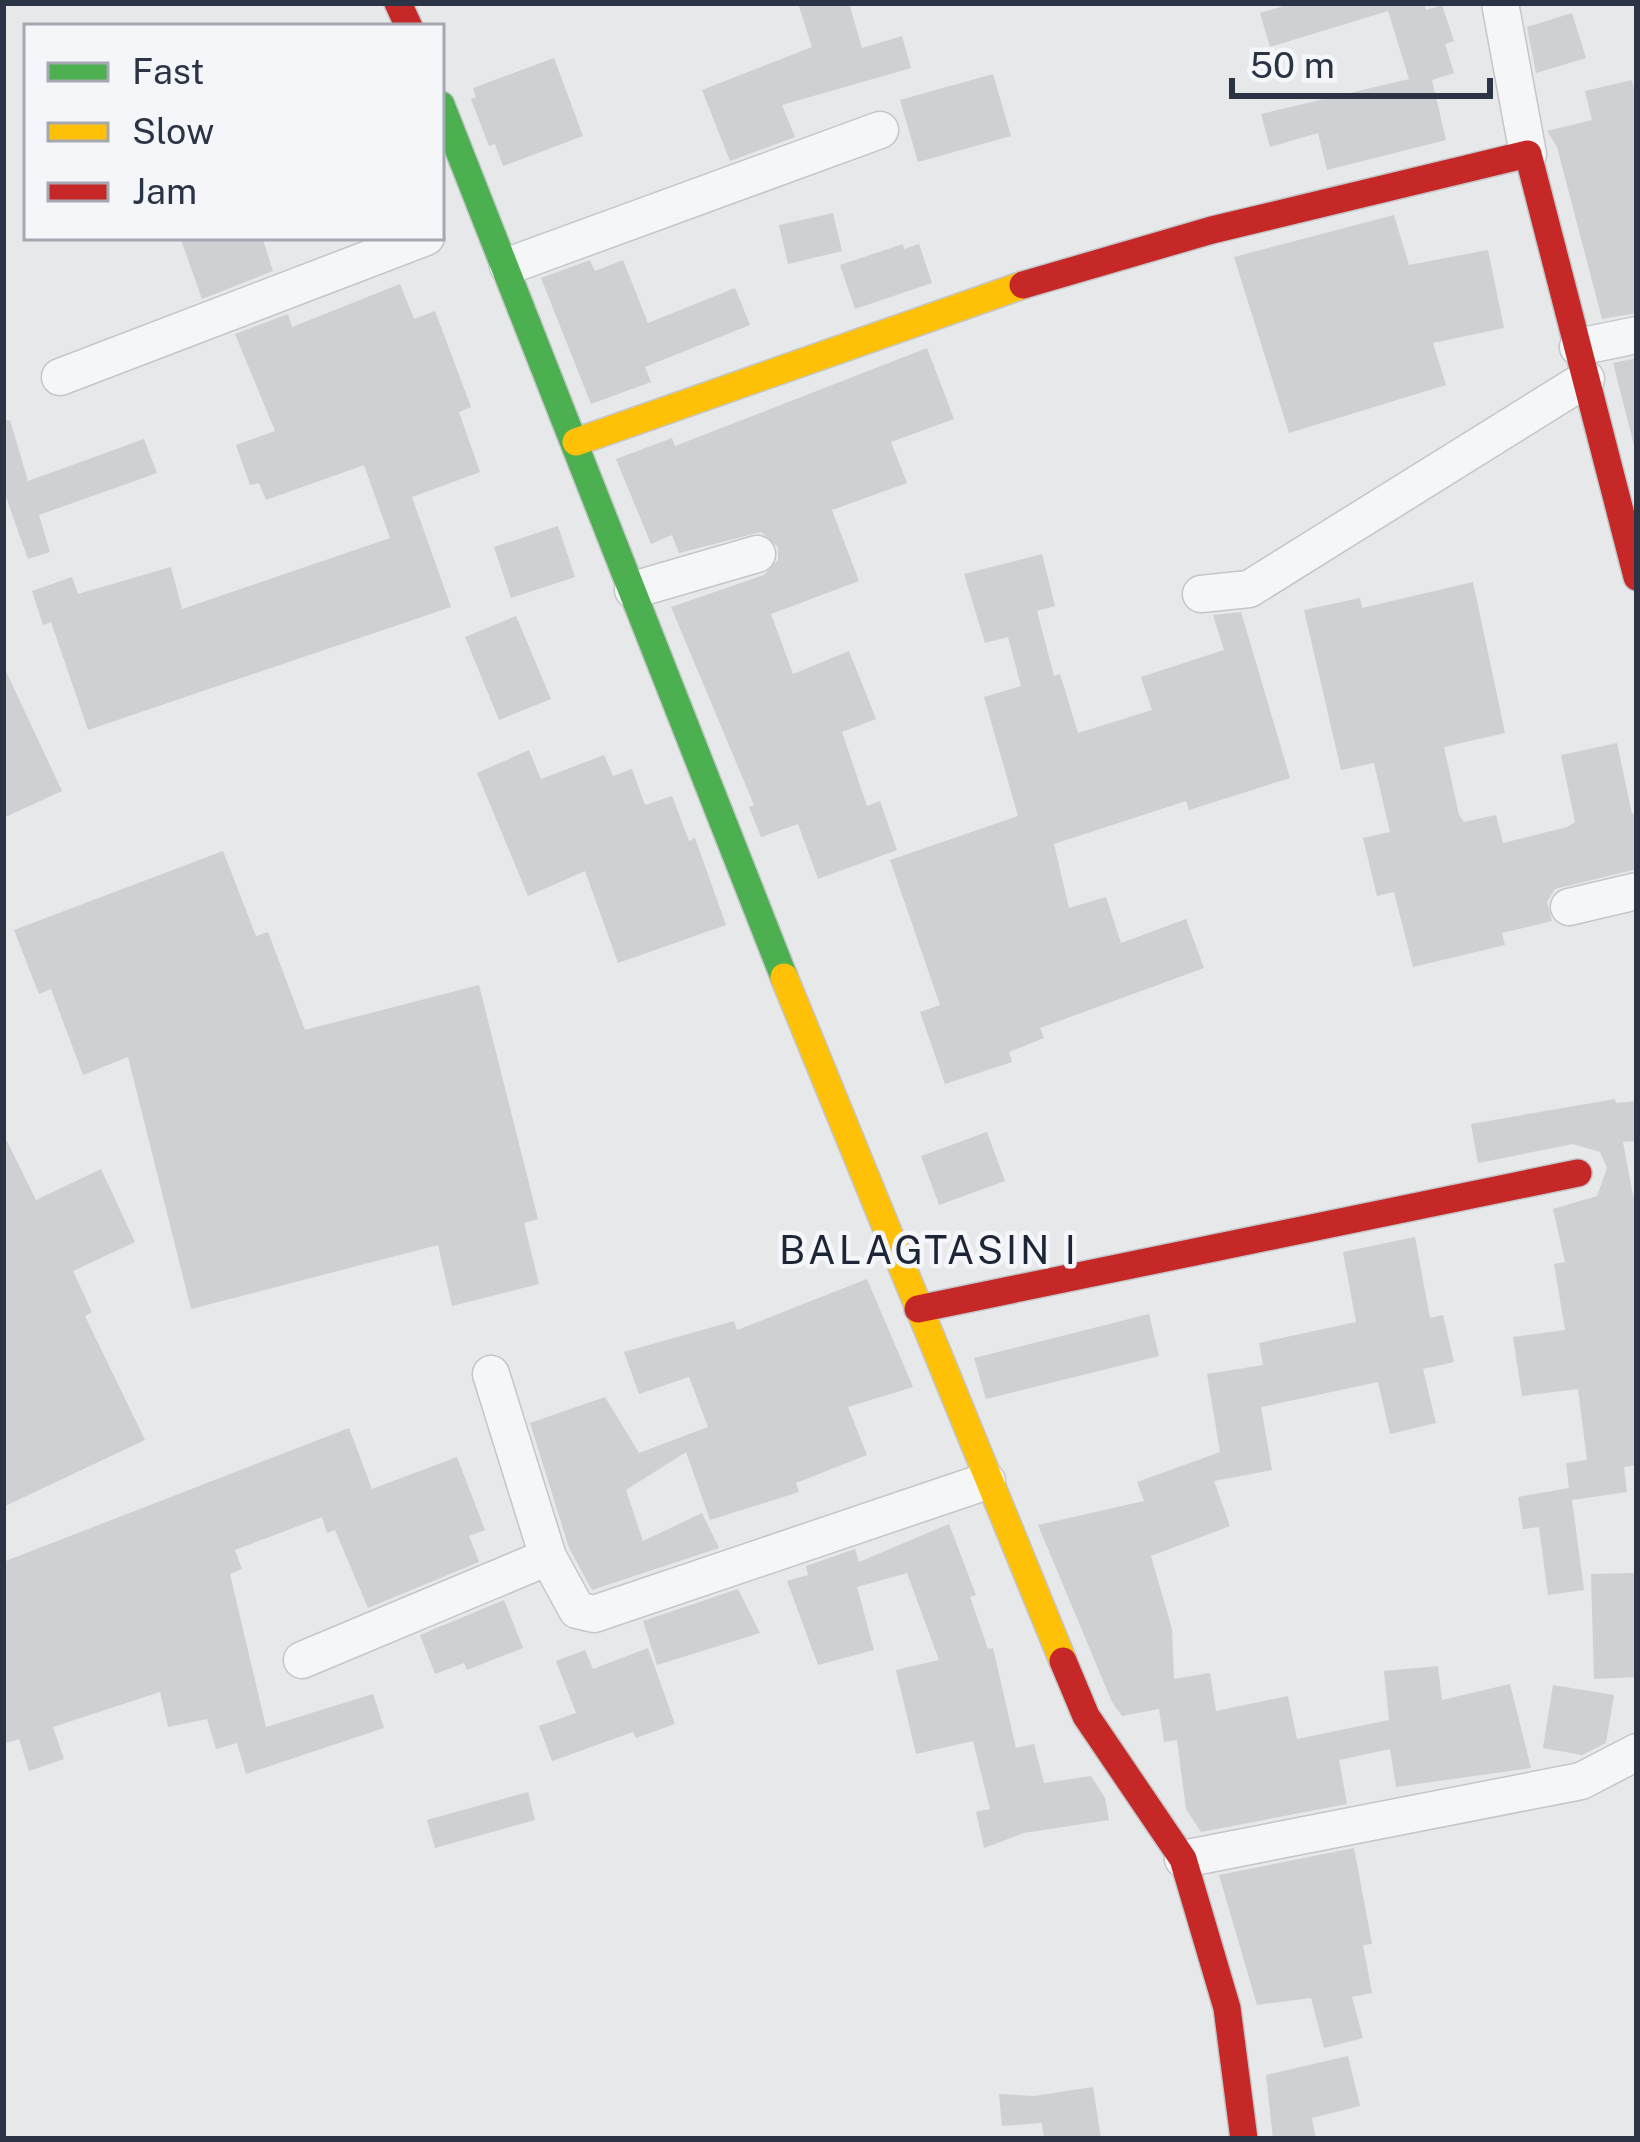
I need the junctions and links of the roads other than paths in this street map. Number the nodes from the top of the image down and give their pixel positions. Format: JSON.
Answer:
{"nodes":[{"id":1,"x":1500,"y":3,"type":"edge"},
{"id":2,"x":444,"y":112,"type":"edge"},
{"id":3,"x":880,"y":130,"type":"dead end"},
{"id":4,"x":1528,"y":154,"type":"junction"},
{"id":5,"x":487,"y":214,"type":"junction"},
{"id":6,"x":444,"y":230,"type":"edge"},
{"id":7,"x":418,"y":240,"type":"edge"},
{"id":8,"x":508,"y":266,"type":"junction"},
{"id":9,"x":1637,"y":335,"type":"edge"},
{"id":10,"x":1582,"y":363,"type":"junction"},
{"id":11,"x":60,"y":377,"type":"dead end"},
{"id":12,"x":576,"y":442,"type":"junction"},
{"id":13,"x":1632,"y":535,"type":"edge"},
{"id":14,"x":757,"y":554,"type":"dead end"},
{"id":15,"x":1637,"y":577,"type":"edge"},
{"id":16,"x":633,"y":590,"type":"junction"},
{"id":17,"x":1201,"y":594,"type":"dead end"},
{"id":18,"x":1637,"y":890,"type":"edge"},
{"id":19,"x":1568,"y":907,"type":"dead end"},
{"id":20,"x":1579,"y":1173,"type":"dead end"},
{"id":21,"x":918,"y":1309,"type":"junction"},
{"id":22,"x":490,"y":1374,"type":"dead end"},
{"id":23,"x":987,"y":1481,"type":"junction"},
{"id":24,"x":548,"y":1556,"type":"junction"},
{"id":25,"x":302,"y":1660,"type":"dead end"},
{"id":26,"x":1637,"y":1753,"type":"edge"},
{"id":27,"x":1183,"y":1859,"type":"junction"},
{"id":28,"x":1244,"y":2139,"type":"edge"}],
"edges":[{"from":1,"to":4,"type":"street"},
{"from":2,"to":5,"type":"street"},
{"from":3,"to":8,"type":"street"},
{"from":4,"to":10,"type":"street"},
{"from":4,"to":12,"type":"street"},
{"from":5,"to":6,"type":"street"},
{"from":5,"to":8,"type":"street"},
{"from":7,"to":11,"type":"street"},
{"from":8,"to":12,"type":"street"},
{"from":9,"to":10,"type":"street"},
{"from":10,"to":13,"type":"street"},
{"from":10,"to":17,"type":"street"},
{"from":12,"to":16,"type":"street"},
{"from":13,"to":15,"type":"street"},
{"from":14,"to":16,"type":"street"},
{"from":16,"to":21,"type":"street"},
{"from":18,"to":19,"type":"street"},
{"from":20,"to":21,"type":"street"},
{"from":21,"to":23,"type":"street"},
{"from":22,"to":24,"type":"street"},
{"from":23,"to":24,"type":"street"},
{"from":23,"to":27,"type":"street"},
{"from":24,"to":25,"type":"street"},
{"from":26,"to":27,"type":"street"},
{"from":27,"to":28,"type":"street"}]}
